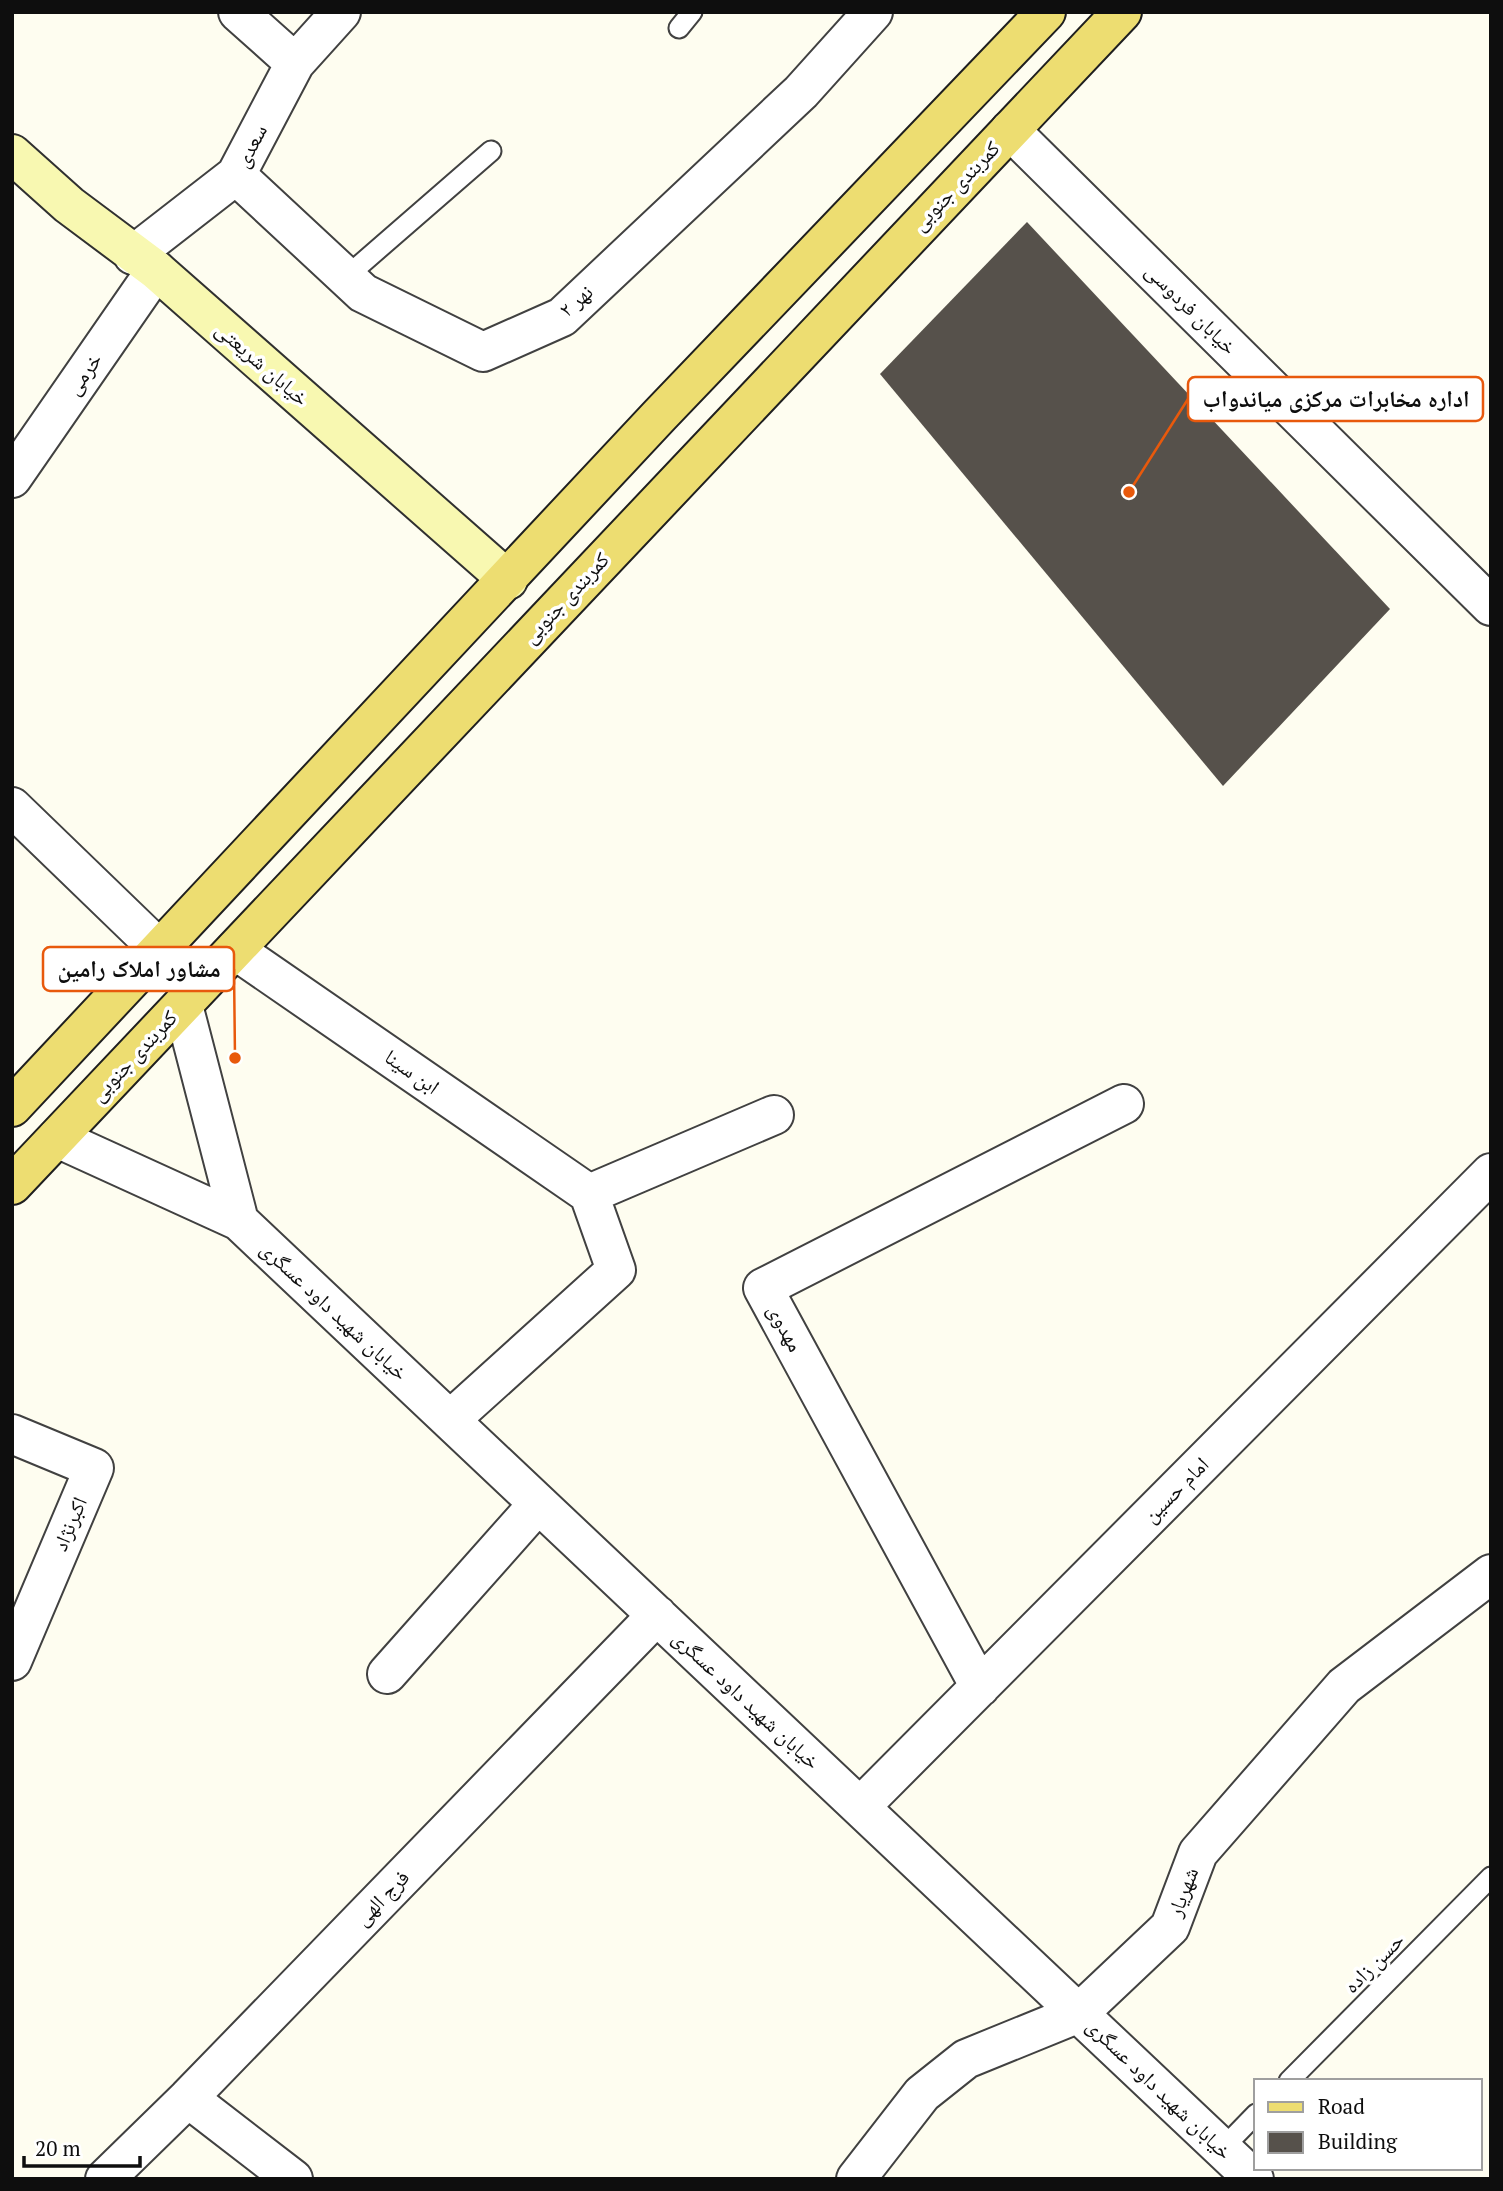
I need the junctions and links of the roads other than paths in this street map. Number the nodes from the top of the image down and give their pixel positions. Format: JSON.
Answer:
{"nodes":[{"id":1,"x":238,"y":12,"type":"edge"},
{"id":2,"x":341,"y":12,"type":"edge"},
{"id":3,"x":692,"y":12,"type":"edge"},
{"id":4,"x":873,"y":12,"type":"edge"},
{"id":5,"x":1046,"y":12,"type":"edge"},
{"id":6,"x":1122,"y":12,"type":"edge"},
{"id":7,"x":679,"y":28,"type":"dead end"},
{"id":8,"x":295,"y":63,"type":"junction"},
{"id":9,"x":1010,"y":130,"type":"junction"},
{"id":10,"x":491,"y":151,"type":"dead end"},
{"id":11,"x":12,"y":154,"type":"edge"},
{"id":12,"x":236,"y":175,"type":"junction"},
{"id":13,"x":145,"y":263,"type":"junction"},
{"id":14,"x":346,"y":278,"type":"junction"},
{"id":15,"x":12,"y":478,"type":"edge"},
{"id":16,"x":508,"y":580,"type":"junction"},
{"id":17,"x":1491,"y":606,"type":"edge"},
{"id":18,"x":550,"y":615,"type":"junction"},
{"id":19,"x":12,"y":807,"type":"edge"},
{"id":20,"x":160,"y":950,"type":"junction"},
{"id":21,"x":235,"y":950,"type":"junction"},
{"id":22,"x":183,"y":1005,"type":"junction"},
{"id":23,"x":1124,"y":1104,"type":"dead end"},
{"id":24,"x":12,"y":1107,"type":"edge"},
{"id":25,"x":774,"y":1115,"type":"dead end"},
{"id":26,"x":57,"y":1138,"type":"junction"},
{"id":27,"x":1491,"y":1173,"type":"edge"},
{"id":28,"x":12,"y":1185,"type":"edge"},
{"id":29,"x":589,"y":1194,"type":"junction"},
{"id":30,"x":239,"y":1221,"type":"junction"},
{"id":31,"x":450,"y":1420,"type":"junction"},
{"id":32,"x":12,"y":1434,"type":"edge"},
{"id":33,"x":538,"y":1504,"type":"junction"},
{"id":34,"x":1491,"y":1574,"type":"edge"},
{"id":35,"x":657,"y":1615,"type":"junction"},
{"id":36,"x":12,"y":1661,"type":"edge"},
{"id":37,"x":387,"y":1674,"type":"dead end"},
{"id":38,"x":980,"y":1687,"type":"junction"},
{"id":39,"x":860,"y":1807,"type":"junction"},
{"id":40,"x":1491,"y":1877,"type":"edge"},
{"id":41,"x":1079,"y":2012,"type":"junction"},
{"id":42,"x":1291,"y":2079,"type":"edge"},
{"id":43,"x":188,"y":2098,"type":"junction"},
{"id":44,"x":1254,"y":2116,"type":"edge"},
{"id":45,"x":1222,"y":2149,"type":"junction"},
{"id":46,"x":105,"y":2179,"type":"edge"},
{"id":47,"x":293,"y":2179,"type":"edge"},
{"id":48,"x":856,"y":2179,"type":"edge"},
{"id":49,"x":1254,"y":2179,"type":"edge"}],
"edges":[{"from":1,"to":8,"type":"street"},
{"from":2,"to":8,"type":"street","name":"سعدی"},
{"from":3,"to":7,"type":"lane"},
{"from":4,"to":14,"type":"street","name":"نهر ۲"},
{"from":5,"to":16,"type":"main road"},
{"from":6,"to":9,"type":"main road","name":"کمربندی جنوبی"},
{"from":8,"to":12,"type":"street","name":"سعدی"},
{"from":9,"to":17,"type":"street","name":"خیابان فردوسی"},
{"from":9,"to":18,"type":"main road","name":"کمربندی جنوبی"},
{"from":10,"to":14,"type":"lane"},
{"from":11,"to":13,"type":"main road","name":"خیابان شریعتی"},
{"from":12,"to":13,"type":"street","name":"سعدی"},
{"from":12,"to":14,"type":"street","name":"نهر ۲"},
{"from":13,"to":15,"type":"street","name":"خرمی"},
{"from":13,"to":16,"type":"main road","name":"خیابان شریعتی"},
{"from":16,"to":18,"type":"main road"},
{"from":16,"to":20,"type":"main road"},
{"from":18,"to":21,"type":"main road","name":"کمربندی جنوبی"},
{"from":19,"to":20,"type":"street"},
{"from":20,"to":24,"type":"main road"},
{"from":21,"to":22,"type":"main road","name":"کمربندی جنوبی"},
{"from":21,"to":29,"type":"street","name":"ابن سینا"},
{"from":22,"to":26,"type":"main road","name":"کمربندی جنوبی"},
{"from":22,"to":30,"type":"street"},
{"from":23,"to":38,"type":"street","name":"مهدوی"},
{"from":25,"to":29,"type":"street"},
{"from":26,"to":28,"type":"main road","name":"کمربندی جنوبی"},
{"from":26,"to":30,"type":"street"},
{"from":27,"to":38,"type":"street","name":"امام حسین"},
{"from":29,"to":31,"type":"street"},
{"from":30,"to":31,"type":"street","name":"خیابان شهید داود عسگری"},
{"from":31,"to":33,"type":"street","name":"خیابان شهید داود عسگری"},
{"from":32,"to":36,"type":"street","name":"اکبرنژاد"},
{"from":33,"to":35,"type":"street","name":"خیابان شهید داود عسگری"},
{"from":33,"to":37,"type":"street"},
{"from":34,"to":41,"type":"street","name":"شهریار"},
{"from":35,"to":39,"type":"street","name":"خیابان شهید داود عسگری"},
{"from":35,"to":43,"type":"street","name":"فرج الهی"},
{"from":38,"to":39,"type":"street","name":"امام حسین"},
{"from":39,"to":41,"type":"street","name":"خیابان شهید داود عسگری"},
{"from":40,"to":42,"type":"lane","name":"حسن زاده"},
{"from":41,"to":45,"type":"street","name":"خیابان شهید داود عسگری"},
{"from":41,"to":48,"type":"street","name":"شهریار"},
{"from":43,"to":46,"type":"street","name":"فرج الهی"},
{"from":43,"to":47,"type":"street"},
{"from":44,"to":45,"type":"lane"},
{"from":45,"to":49,"type":"street","name":"خیابان شهید داود عسگری"}]}
